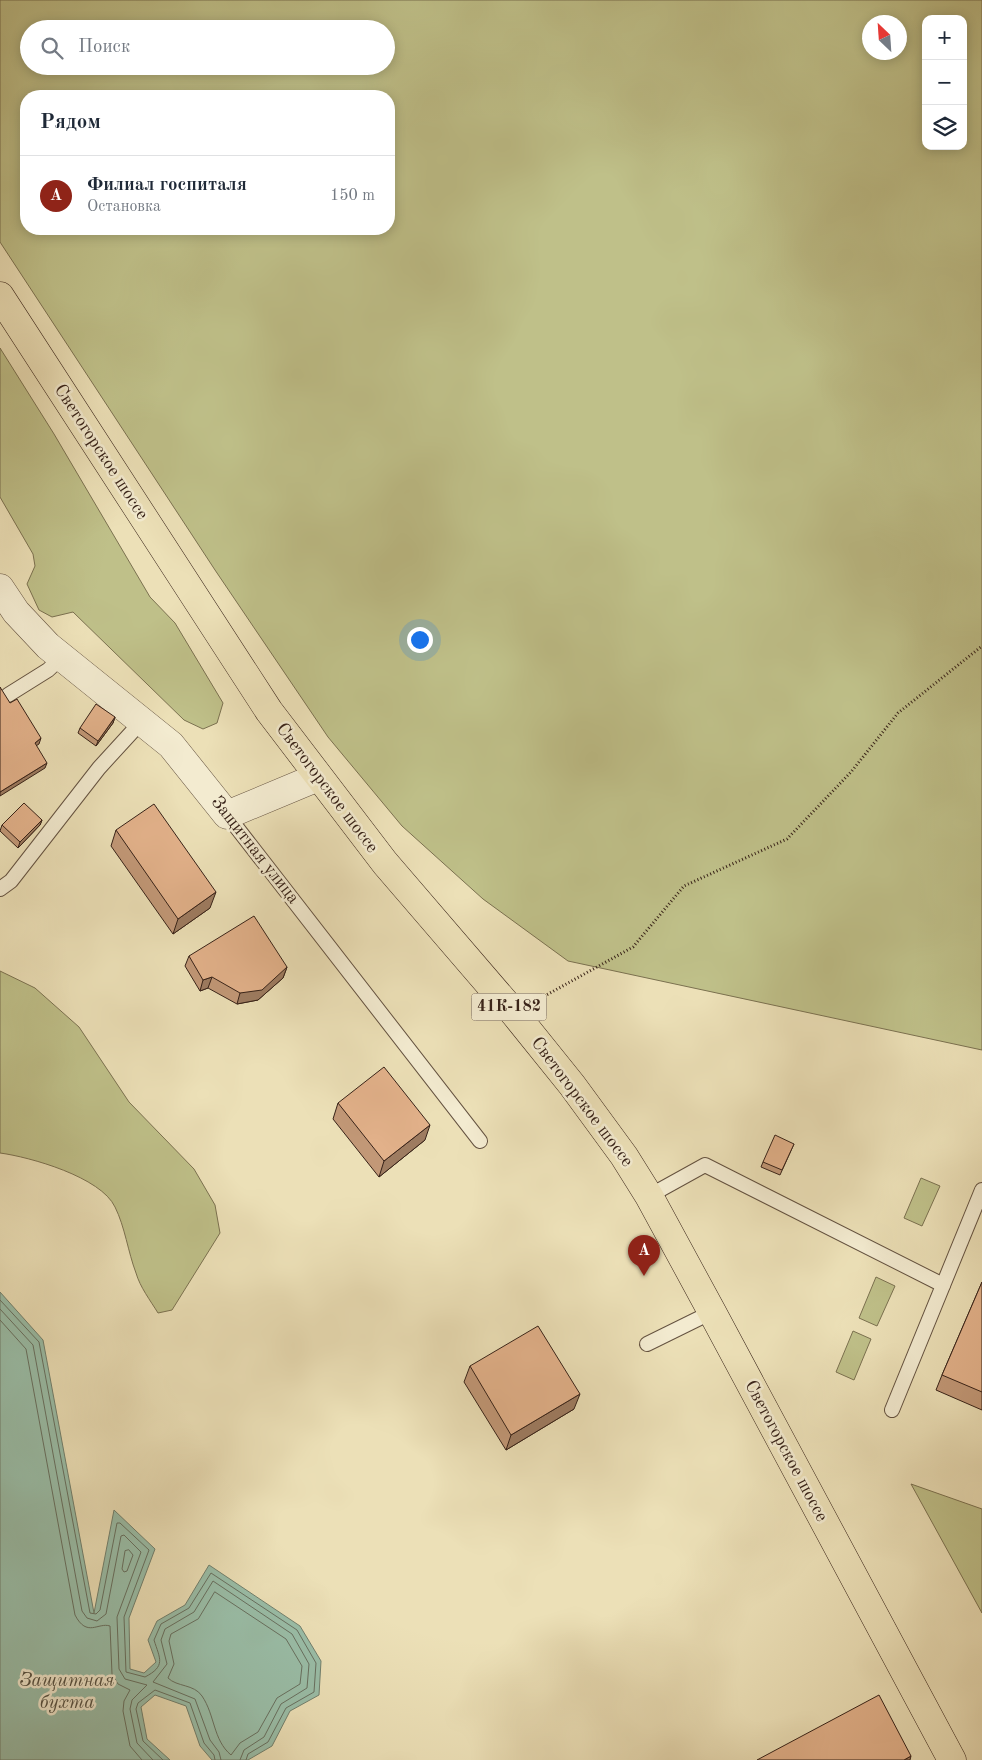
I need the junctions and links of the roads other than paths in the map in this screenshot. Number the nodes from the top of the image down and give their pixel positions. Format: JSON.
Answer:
{"nodes":[{"id":1,"x":0,"y":296,"type":"edge"},
{"id":2,"x":0,"y":588,"type":"edge"},
{"id":3,"x":62,"y":657,"type":"junction"},
{"id":4,"x":8,"y":695,"type":"dead end"},
{"id":5,"x":142,"y":721,"type":"junction"},
{"id":6,"x":318,"y":777,"type":"junction"},
{"id":7,"x":228,"y":814,"type":"junction"},
{"id":8,"x":0,"y":889,"type":"edge"},
{"id":9,"x":480,"y":1141,"type":"dead end"},
{"id":10,"x":982,"y":1190,"type":"edge"},
{"id":11,"x":649,"y":1196,"type":"junction"},
{"id":12,"x":943,"y":1285,"type":"junction"},
{"id":13,"x":712,"y":1312,"type":"junction"},
{"id":14,"x":647,"y":1344,"type":"dead end"},
{"id":15,"x":892,"y":1410,"type":"dead end"},
{"id":16,"x":952,"y":1760,"type":"edge"}],
"edges":[{"from":1,"to":6,"type":"main road","name":"Светогорское шоссе","number":"41К-182"},
{"from":2,"to":3,"type":"street","name":"Защитная улица"},
{"from":3,"to":4,"type":"lane"},
{"from":3,"to":5,"type":"street","name":"Защитная улица"},
{"from":5,"to":7,"type":"street","name":"Защитная улица"},
{"from":5,"to":8,"type":"lane"},
{"from":6,"to":7,"type":"street"},
{"from":6,"to":11,"type":"main road","name":"Светогорское шоссе","number":"41К-182"},
{"from":7,"to":9,"type":"lane","name":"Защитная улица"},
{"from":10,"to":12,"type":"lane"},
{"from":11,"to":12,"type":"lane"},
{"from":11,"to":13,"type":"main road","name":"Светогорское шоссе","number":"41К-182"},
{"from":12,"to":15,"type":"lane"},
{"from":13,"to":14,"type":"lane"},
{"from":13,"to":16,"type":"main road","name":"Светогорское шоссе","number":"41К-182"}]}
